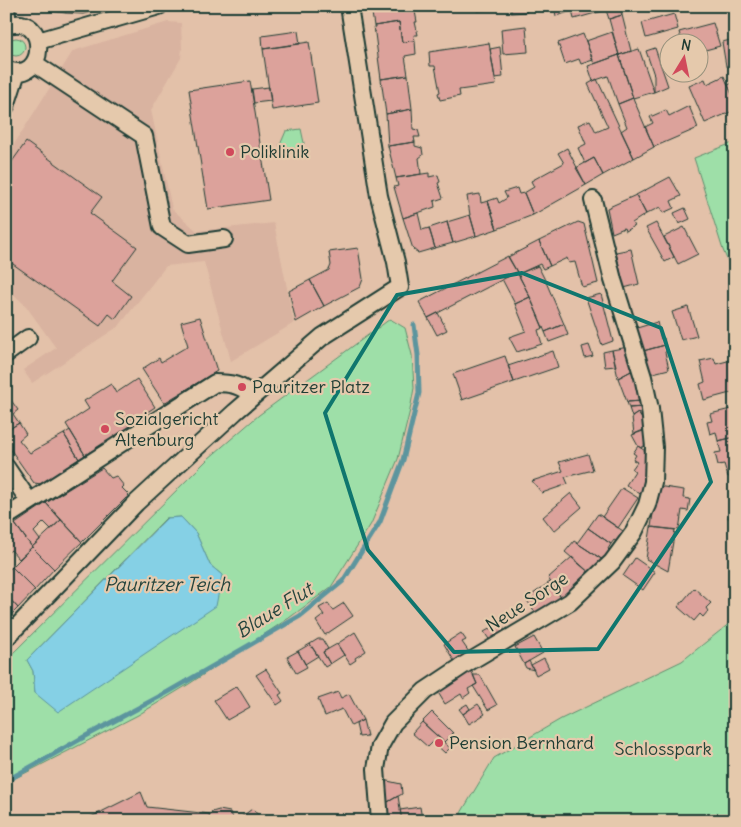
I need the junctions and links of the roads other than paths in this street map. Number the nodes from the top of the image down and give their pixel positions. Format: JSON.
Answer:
{"nodes":[{"id":1,"x":159,"y":6,"type":"edge"},
{"id":2,"x":349,"y":6,"type":"edge"},
{"id":3,"x":6,"y":7,"type":"edge"},
{"id":4,"x":7,"y":26,"type":"edge"},
{"id":5,"x":38,"y":40,"type":"junction"},
{"id":6,"x":34,"y":63,"type":"junction"},
{"id":7,"x":12,"y":70,"type":"edge"},
{"id":8,"x":6,"y":106,"type":"edge"},
{"id":9,"x":593,"y":200,"type":"dead end"},
{"id":10,"x":224,"y":239,"type":"dead end"},
{"id":11,"x":28,"y":338,"type":"dead end"},
{"id":12,"x":6,"y":354,"type":"edge"},
{"id":13,"x":253,"y":396,"type":"junction"},
{"id":14,"x":6,"y":467,"type":"edge"},
{"id":15,"x":29,"y":501,"type":"junction"},
{"id":16,"x":6,"y":518,"type":"edge"},
{"id":17,"x":6,"y":638,"type":"edge"},
{"id":18,"x":380,"y":821,"type":"edge"}],
"edges":[{"from":1,"to":5,"type":"street"},
{"from":2,"to":13,"type":"street"},
{"from":3,"to":4,"type":"street"},
{"from":4,"to":5,"type":"street"},
{"from":5,"to":6,"type":"street"},
{"from":6,"to":7,"type":"street"},
{"from":6,"to":10,"type":"street"},
{"from":7,"to":8,"type":"street"},
{"from":9,"to":18,"type":"street","name":"Neue Sorge"},
{"from":11,"to":12,"type":"street"},
{"from":13,"to":15,"type":"street"},
{"from":13,"to":17,"type":"street"},
{"from":14,"to":15,"type":"street"},
{"from":15,"to":16,"type":"street"}]}
